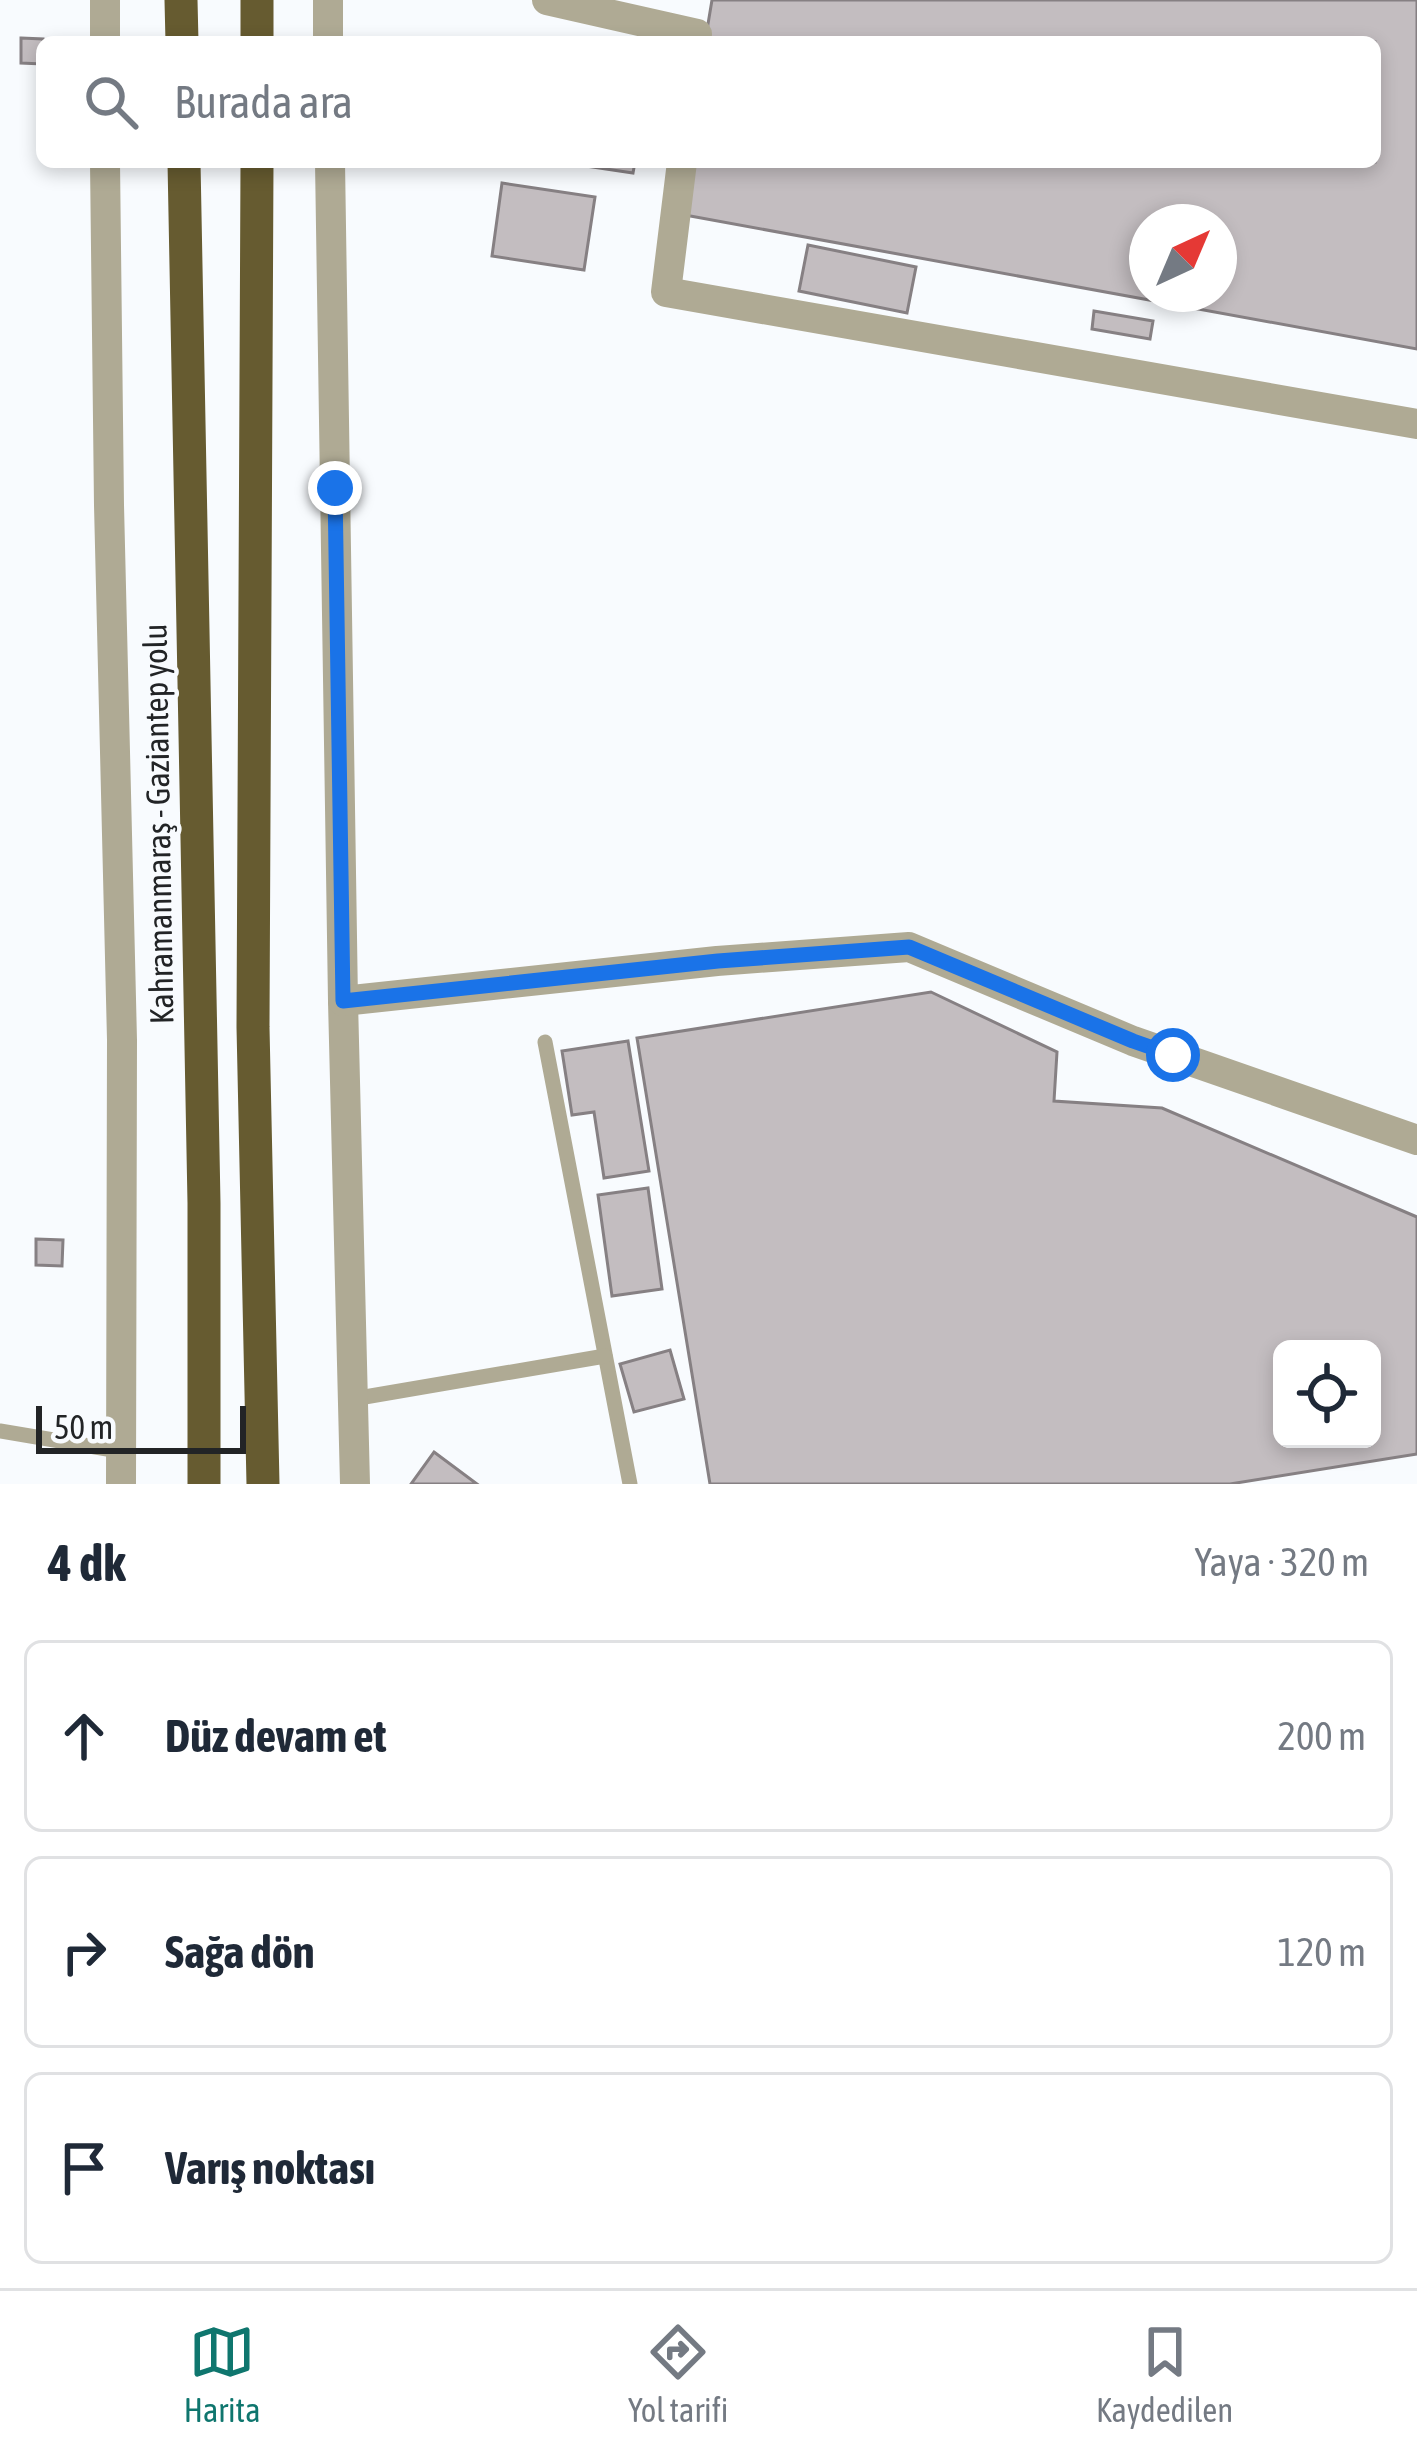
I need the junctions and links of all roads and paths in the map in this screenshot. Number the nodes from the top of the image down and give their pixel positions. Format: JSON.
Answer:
{"nodes":[{"id":1,"x":105,"y":0,"type":"edge"},
{"id":2,"x":181,"y":0,"type":"edge"},
{"id":3,"x":257,"y":0,"type":"edge"},
{"id":4,"x":328,"y":0,"type":"edge"},
{"id":5,"x":548,"y":0,"type":"edge"},
{"id":6,"x":105,"y":36,"type":"edge"},
{"id":7,"x":182,"y":36,"type":"edge"},
{"id":8,"x":257,"y":36,"type":"edge"},
{"id":9,"x":328,"y":36,"type":"edge"},
{"id":10,"x":698,"y":36,"type":"edge"},
{"id":11,"x":105,"y":168,"type":"edge"},
{"id":12,"x":184,"y":168,"type":"edge"},
{"id":13,"x":256,"y":168,"type":"edge"},
{"id":14,"x":330,"y":168,"type":"edge"},
{"id":15,"x":681,"y":168,"type":"edge"},
{"id":16,"x":1417,"y":424,"type":"edge"},
{"id":17,"x":343,"y":1001,"type":"junction"},
{"id":18,"x":545,"y":1042,"type":"dead end"},
{"id":19,"x":1417,"y":1140,"type":"edge"},
{"id":20,"x":605,"y":1356,"type":"junction"},
{"id":21,"x":353,"y":1399,"type":"junction"},
{"id":22,"x":0,"y":1431,"type":"edge"},
{"id":23,"x":119,"y":1451,"type":"junction"},
{"id":24,"x":121,"y":1484,"type":"edge"},
{"id":25,"x":204,"y":1484,"type":"edge"},
{"id":26,"x":263,"y":1484,"type":"edge"},
{"id":27,"x":355,"y":1484,"type":"edge"},
{"id":28,"x":630,"y":1484,"type":"edge"}],
"edges":[{"from":1,"to":6,"type":"street"},
{"from":2,"to":7,"type":"highway"},
{"from":3,"to":8,"type":"highway"},
{"from":4,"to":9,"type":"street"},
{"from":5,"to":10,"type":"street"},
{"from":11,"to":23,"type":"street"},
{"from":12,"to":25,"type":"highway","name":"Kahramanmaraş - Gaziantep yolu"},
{"from":13,"to":26,"type":"highway"},
{"from":14,"to":17,"type":"street"},
{"from":15,"to":16,"type":"street"},
{"from":17,"to":19,"type":"street"},
{"from":17,"to":21,"type":"street"},
{"from":18,"to":20,"type":"lane"},
{"from":20,"to":21,"type":"lane"},
{"from":20,"to":28,"type":"lane"},
{"from":21,"to":27,"type":"street"},
{"from":22,"to":23,"type":"lane"},
{"from":23,"to":24,"type":"street"}]}
